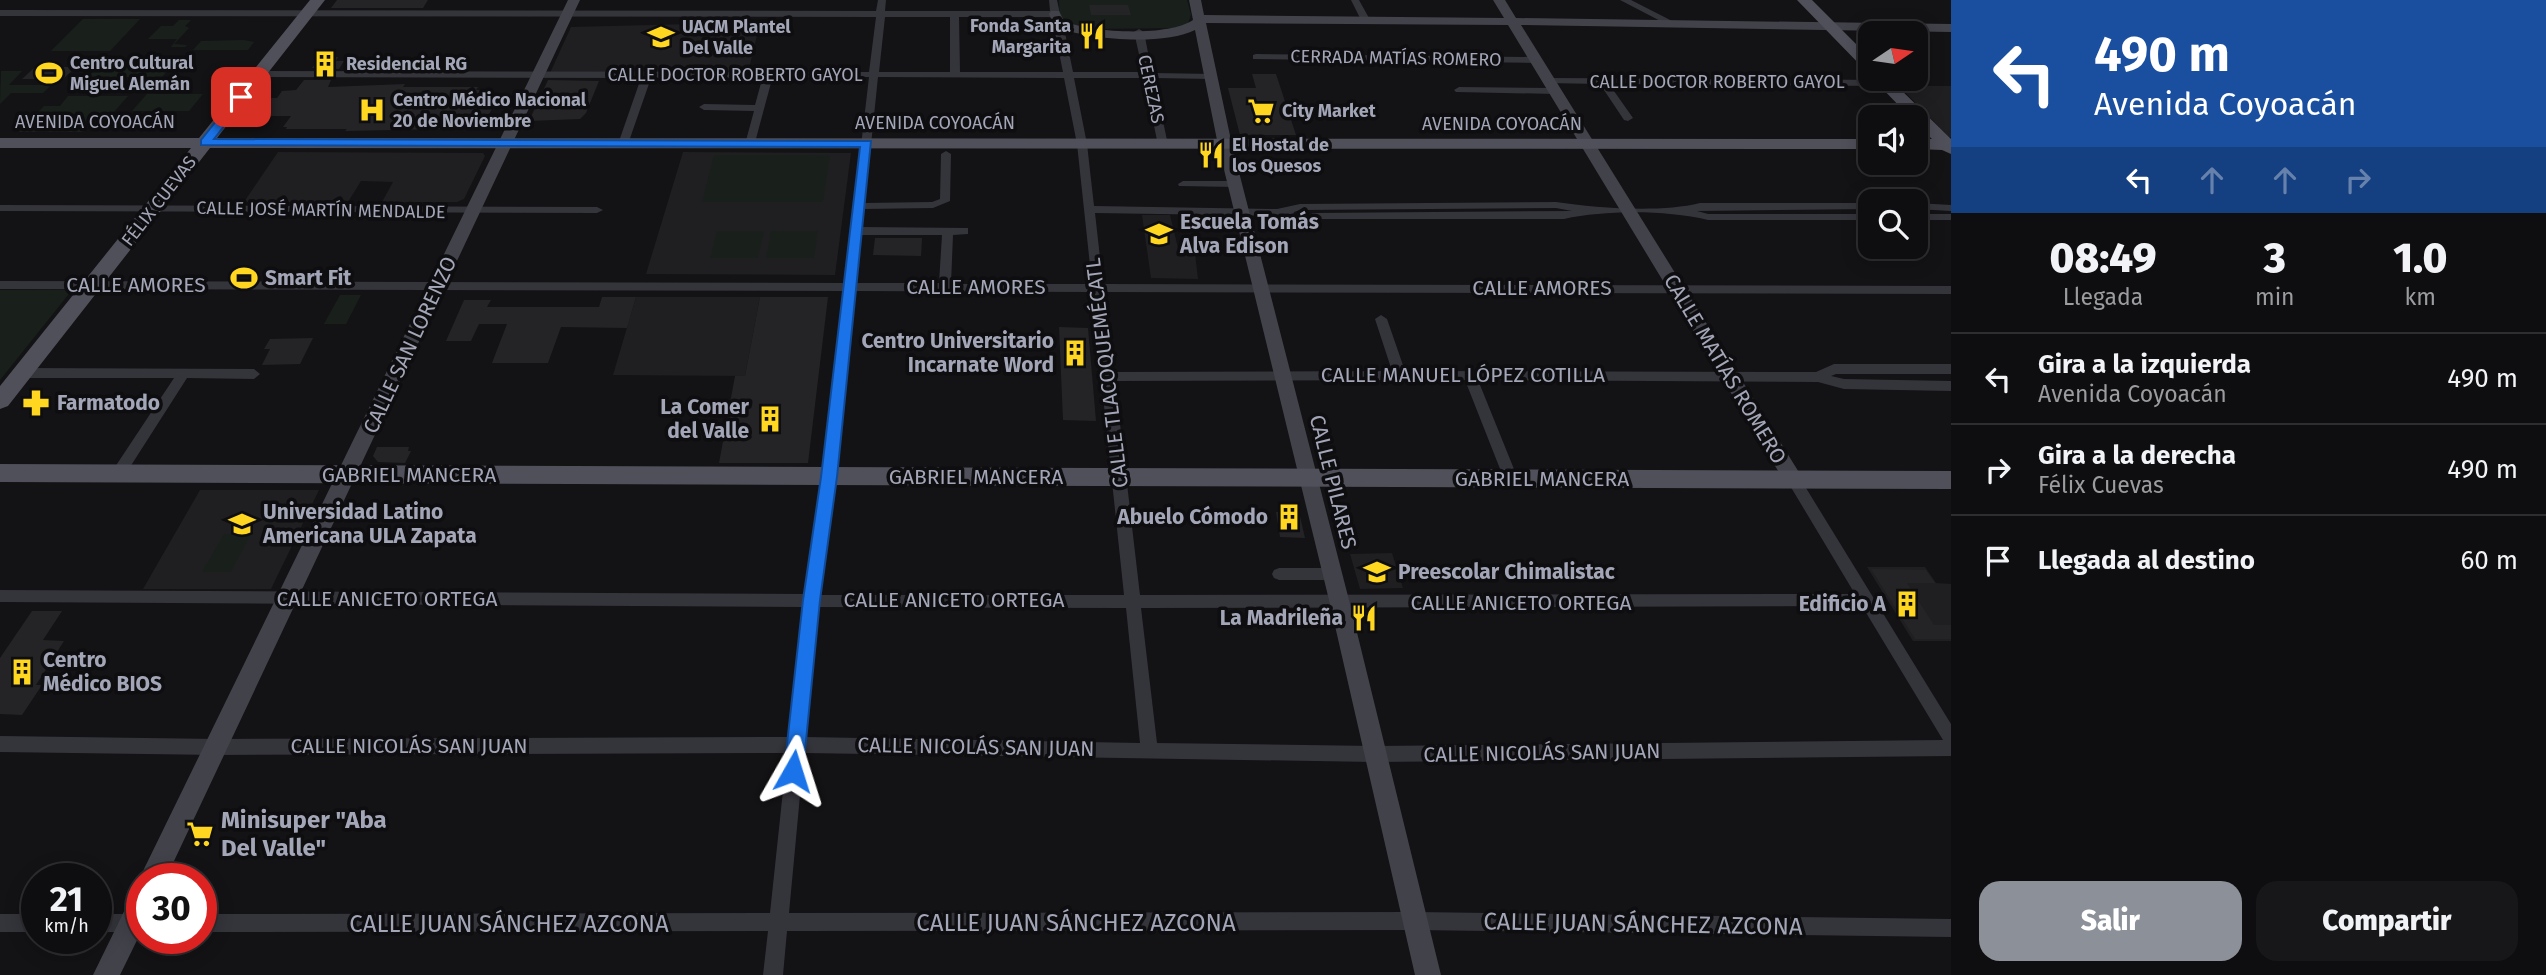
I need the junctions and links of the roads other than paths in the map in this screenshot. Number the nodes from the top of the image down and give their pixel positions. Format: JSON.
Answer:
{"nodes":[{"id":1,"x":7,"y":0,"type":"edge"},
{"id":2,"x":318,"y":0,"type":"edge"},
{"id":3,"x":1053,"y":0,"type":"edge"},
{"id":4,"x":1355,"y":0,"type":"edge"},
{"id":5,"x":1499,"y":0,"type":"edge"},
{"id":6,"x":1624,"y":0,"type":"edge"},
{"id":7,"x":1804,"y":0,"type":"edge"},
{"id":8,"x":0,"y":6,"type":"edge"},
{"id":9,"x":881,"y":7,"type":"edge"},
{"id":10,"x":570,"y":8,"type":"edge"},
{"id":11,"x":1198,"y":9,"type":"edge"},
{"id":12,"x":0,"y":13,"type":"edge"},
{"id":13,"x":307,"y":14,"type":"junction"},
{"id":14,"x":954,"y":14,"type":"junction"},
{"id":15,"x":1364,"y":18,"type":"junction"},
{"id":16,"x":1513,"y":22,"type":"junction"},
{"id":17,"x":1061,"y":25,"type":"junction"},
{"id":18,"x":1675,"y":25,"type":"junction"},
{"id":19,"x":1832,"y":27,"type":"junction"},
{"id":20,"x":1951,"y":28,"type":"edge"},
{"id":21,"x":1139,"y":32,"type":"junction"},
{"id":22,"x":1858,"y":54,"type":"edge"},
{"id":23,"x":1256,"y":57,"type":"dead end"},
{"id":24,"x":1536,"y":60,"type":"junction"},
{"id":25,"x":875,"y":73,"type":"junction"},
{"id":26,"x":955,"y":73,"type":"junction"},
{"id":27,"x":259,"y":74,"type":"junction"},
{"id":28,"x":647,"y":75,"type":"junction"},
{"id":29,"x":1069,"y":75,"type":"junction"},
{"id":30,"x":1149,"y":76,"type":"junction"},
{"id":31,"x":1211,"y":76,"type":"junction"},
{"id":32,"x":537,"y":77,"type":"junction"},
{"id":33,"x":1858,"y":81,"type":"edge"},
{"id":34,"x":1603,"y":82,"type":"junction"},
{"id":35,"x":766,"y":83,"type":"dead end"},
{"id":36,"x":1553,"y":86,"type":"junction"},
{"id":37,"x":1459,"y":90,"type":"dead end"},
{"id":38,"x":1893,"y":91,"type":"edge"},
{"id":39,"x":704,"y":107,"type":"dead end"},
{"id":40,"x":760,"y":108,"type":"junction"},
{"id":41,"x":1628,"y":118,"type":"dead end"},
{"id":42,"x":0,"y":143,"type":"edge"},
{"id":43,"x":205,"y":143,"type":"junction"},
{"id":44,"x":505,"y":144,"type":"junction"},
{"id":45,"x":623,"y":144,"type":"junction"},
{"id":46,"x":750,"y":144,"type":"junction"},
{"id":47,"x":867,"y":144,"type":"junction"},
{"id":48,"x":1082,"y":144,"type":"junction"},
{"id":49,"x":1588,"y":144,"type":"junction"},
{"id":50,"x":1858,"y":144,"type":"edge"},
{"id":51,"x":1163,"y":145,"type":"junction"},
{"id":52,"x":1225,"y":145,"type":"junction"},
{"id":53,"x":1928,"y":145,"type":"edge"},
{"id":54,"x":1949,"y":146,"type":"edge"},
{"id":55,"x":946,"y":153,"type":"dead end"},
{"id":56,"x":1183,"y":184,"type":"dead end"},
{"id":57,"x":1235,"y":184,"type":"junction"},
{"id":58,"x":860,"y":205,"type":"junction"},
{"id":59,"x":1520,"y":205,"type":"junction"},
{"id":60,"x":1858,"y":206,"type":"edge"},
{"id":61,"x":1928,"y":207,"type":"edge"},
{"id":62,"x":0,"y":208,"type":"edge"},
{"id":63,"x":1951,"y":208,"type":"edge"},
{"id":64,"x":153,"y":209,"type":"junction"},
{"id":65,"x":1088,"y":209,"type":"junction"},
{"id":66,"x":597,"y":210,"type":"dead end"},
{"id":67,"x":1587,"y":210,"type":"junction"},
{"id":68,"x":473,"y":211,"type":"junction"},
{"id":69,"x":1242,"y":211,"type":"junction"},
{"id":70,"x":1425,"y":211,"type":"junction"},
{"id":71,"x":1629,"y":211,"type":"junction"},
{"id":72,"x":1684,"y":211,"type":"junction"},
{"id":73,"x":1526,"y":216,"type":"junction"},
{"id":74,"x":1858,"y":217,"type":"edge"},
{"id":75,"x":1928,"y":217,"type":"edge"},
{"id":76,"x":1951,"y":217,"type":"edge"},
{"id":77,"x":857,"y":231,"type":"junction"},
{"id":78,"x":948,"y":231,"type":"junction"},
{"id":79,"x":964,"y":231,"type":"dead end"},
{"id":80,"x":0,"y":285,"type":"edge"},
{"id":81,"x":92,"y":285,"type":"junction"},
{"id":82,"x":438,"y":286,"type":"junction"},
{"id":83,"x":850,"y":287,"type":"junction"},
{"id":84,"x":945,"y":287,"type":"junction"},
{"id":85,"x":1097,"y":287,"type":"junction"},
{"id":86,"x":1676,"y":288,"type":"junction"},
{"id":87,"x":1261,"y":289,"type":"junction"},
{"id":88,"x":1951,"y":290,"type":"edge"},
{"id":89,"x":1381,"y":319,"type":"dead end"},
{"id":90,"x":1951,"y":370,"type":"edge"},
{"id":91,"x":22,"y":373,"type":"junction"},
{"id":92,"x":183,"y":374,"type":"junction"},
{"id":93,"x":254,"y":374,"type":"dead end"},
{"id":94,"x":1283,"y":375,"type":"junction"},
{"id":95,"x":1400,"y":375,"type":"junction"},
{"id":96,"x":1469,"y":375,"type":"junction"},
{"id":97,"x":1730,"y":376,"type":"junction"},
{"id":98,"x":1108,"y":377,"type":"junction"},
{"id":99,"x":1818,"y":377,"type":"junction"},
{"id":100,"x":1951,"y":386,"type":"edge"},
{"id":101,"x":0,"y":401,"type":"edge"},
{"id":102,"x":0,"y":473,"type":"edge"},
{"id":103,"x":117,"y":474,"type":"junction"},
{"id":104,"x":348,"y":475,"type":"junction"},
{"id":105,"x":829,"y":477,"type":"junction"},
{"id":106,"x":1119,"y":477,"type":"junction"},
{"id":107,"x":1308,"y":478,"type":"junction"},
{"id":108,"x":1511,"y":479,"type":"junction"},
{"id":109,"x":1793,"y":480,"type":"junction"},
{"id":110,"x":1951,"y":480,"type":"edge"},
{"id":111,"x":1279,"y":574,"type":"dead end"},
{"id":112,"x":1332,"y":574,"type":"junction"},
{"id":113,"x":0,"y":596,"type":"edge"},
{"id":114,"x":289,"y":598,"type":"junction"},
{"id":115,"x":811,"y":600,"type":"junction"},
{"id":116,"x":1133,"y":600,"type":"junction"},
{"id":117,"x":1865,"y":600,"type":"junction"},
{"id":118,"x":1340,"y":604,"type":"junction"},
{"id":119,"x":1951,"y":739,"type":"edge"},
{"id":120,"x":0,"y":744,"type":"edge"},
{"id":121,"x":796,"y":745,"type":"junction"},
{"id":122,"x":218,"y":747,"type":"junction"},
{"id":123,"x":1951,"y":748,"type":"edge"},
{"id":124,"x":1149,"y":749,"type":"junction"},
{"id":125,"x":1375,"y":754,"type":"junction"},
{"id":126,"x":160,"y":863,"type":"edge"},
{"id":127,"x":1415,"y":921,"type":"junction"},
{"id":128,"x":0,"y":923,"type":"edge"},
{"id":129,"x":21,"y":923,"type":"edge"},
{"id":130,"x":217,"y":923,"type":"edge"},
{"id":131,"x":779,"y":924,"type":"junction"},
{"id":132,"x":1951,"y":928,"type":"edge"},
{"id":133,"x":126,"y":938,"type":"edge"},
{"id":134,"x":106,"y":975,"type":"edge"},
{"id":135,"x":773,"y":975,"type":"edge"},
{"id":136,"x":1428,"y":975,"type":"edge"}],
"edges":[{"from":1,"to":8,"type":"street"},
{"from":2,"to":13,"type":"main road","name":"FÉLIX CUEVAS"},
{"from":3,"to":17,"type":"street","name":"CALLE TLACOQUEMÉCATL"},
{"from":4,"to":15,"type":"street"},
{"from":5,"to":16,"type":"street","name":"CALLE MATÍAS ROMERO"},
{"from":6,"to":18,"type":"street"},
{"from":7,"to":19,"type":"main road"},
{"from":9,"to":10,"type":"street"},
{"from":9,"to":14,"type":"street"},
{"from":9,"to":25,"type":"street"},
{"from":10,"to":13,"type":"street"},
{"from":10,"to":32,"type":"street","name":"CALLE SAN LORENZO"},
{"from":11,"to":15,"type":"street"},
{"from":11,"to":21,"type":"street"},
{"from":11,"to":31,"type":"street","name":"CALLE PILARES"},
{"from":12,"to":13,"type":"street"},
{"from":13,"to":27,"type":"main road","name":"FÉLIX CUEVAS"},
{"from":14,"to":17,"type":"street"},
{"from":14,"to":26,"type":"street"},
{"from":15,"to":16,"type":"street"},
{"from":16,"to":18,"type":"street"},
{"from":16,"to":24,"type":"street","name":"CALLE MATÍAS ROMERO"},
{"from":17,"to":21,"type":"street"},
{"from":17,"to":29,"type":"street","name":"CALLE TLACOQUEMÉCATL"},
{"from":18,"to":19,"type":"street"},
{"from":19,"to":20,"type":"street"},
{"from":19,"to":22,"type":"main road"},
{"from":21,"to":30,"type":"street","name":"CEREZAS"},
{"from":23,"to":24,"type":"street","name":"CERRADA MATÍAS ROMERO"},
{"from":24,"to":36,"type":"street","name":"CALLE MATÍAS ROMERO"},
{"from":25,"to":26,"type":"street","name":"CALLE DOCTOR ROBERTO GAYOL"},
{"from":25,"to":28,"type":"street","name":"CALLE DOCTOR ROBERTO GAYOL"},
{"from":25,"to":47,"type":"street"},
{"from":26,"to":29,"type":"street","name":"CALLE DOCTOR ROBERTO GAYOL"},
{"from":27,"to":32,"type":"street","name":"CALLE DOCTOR ROBERTO GAYOL"},
{"from":27,"to":43,"type":"main road","name":"FÉLIX CUEVAS"},
{"from":28,"to":32,"type":"street","name":"CALLE DOCTOR ROBERTO GAYOL"},
{"from":28,"to":45,"type":"street"},
{"from":29,"to":30,"type":"street","name":"CALLE DOCTOR ROBERTO GAYOL"},
{"from":29,"to":48,"type":"street","name":"CALLE TLACOQUEMÉCATL"},
{"from":30,"to":31,"type":"street","name":"CALLE DOCTOR ROBERTO GAYOL"},
{"from":30,"to":51,"type":"street","name":"CEREZAS"},
{"from":31,"to":52,"type":"street","name":"CALLE PILARES"},
{"from":32,"to":44,"type":"street","name":"CALLE SAN LORENZO"},
{"from":33,"to":34,"type":"street","name":"CALLE DOCTOR ROBERTO GAYOL"},
{"from":34,"to":36,"type":"street","name":"CALLE DOCTOR ROBERTO GAYOL"},
{"from":34,"to":41,"type":"street"},
{"from":35,"to":40,"type":"street"},
{"from":36,"to":37,"type":"street","name":"CALLE DOCTOR ROBERTO GAYOL"},
{"from":36,"to":49,"type":"street","name":"CALLE MATÍAS ROMERO"},
{"from":38,"to":54,"type":"main road"},
{"from":39,"to":40,"type":"street"},
{"from":40,"to":46,"type":"street"},
{"from":42,"to":43,"type":"main road","name":"AVENIDA COYOACÁN"},
{"from":43,"to":44,"type":"main road","name":"AVENIDA COYOACÁN"},
{"from":43,"to":64,"type":"main road","name":"FÉLIX CUEVAS"},
{"from":44,"to":45,"type":"main road","name":"AVENIDA COYOACÁN"},
{"from":44,"to":68,"type":"street","name":"CALLE SAN LORENZO"},
{"from":45,"to":46,"type":"main road","name":"AVENIDA COYOACÁN"},
{"from":46,"to":47,"type":"main road","name":"AVENIDA COYOACÁN"},
{"from":47,"to":48,"type":"main road","name":"AVENIDA COYOACÁN"},
{"from":47,"to":58,"type":"street"},
{"from":48,"to":51,"type":"main road","name":"AVENIDA COYOACÁN"},
{"from":48,"to":65,"type":"street","name":"CALLE TLACOQUEMÉCATL"},
{"from":49,"to":50,"type":"main road","name":"AVENIDA COYOACÁN"},
{"from":49,"to":52,"type":"main road","name":"AVENIDA COYOACÁN"},
{"from":49,"to":71,"type":"street","name":"CALLE MATÍAS ROMERO"},
{"from":51,"to":52,"type":"main road","name":"AVENIDA COYOACÁN"},
{"from":52,"to":57,"type":"street","name":"CALLE PILARES"},
{"from":53,"to":54,"type":"main road"},
{"from":55,"to":58,"type":"street"},
{"from":56,"to":57,"type":"street"},
{"from":57,"to":69,"type":"street","name":"CALLE PILARES"},
{"from":58,"to":77,"type":"street"},
{"from":59,"to":67,"type":"street"},
{"from":59,"to":70,"type":"street"},
{"from":59,"to":73,"type":"street"},
{"from":60,"to":72,"type":"street"},
{"from":61,"to":63,"type":"street"},
{"from":62,"to":64,"type":"street","name":"CALLE JOSÉ MARTÍN MENDALDE"},
{"from":64,"to":68,"type":"street","name":"CALLE JOSÉ MARTÍN MENDALDE"},
{"from":64,"to":81,"type":"main road","name":"FÉLIX CUEVAS"},
{"from":65,"to":69,"type":"street"},
{"from":65,"to":85,"type":"street","name":"CALLE TLACOQUEMÉCATL"},
{"from":66,"to":68,"type":"street","name":"CALLE JOSÉ MARTÍN MENDALDE"},
{"from":67,"to":71,"type":"street"},
{"from":67,"to":73,"type":"street"},
{"from":68,"to":82,"type":"street","name":"CALLE SAN LORENZO"},
{"from":69,"to":70,"type":"street"},
{"from":69,"to":87,"type":"street","name":"CALLE PILARES"},
{"from":70,"to":73,"type":"street"},
{"from":71,"to":72,"type":"street"},
{"from":71,"to":86,"type":"street","name":"CALLE MATÍAS ROMERO"},
{"from":72,"to":74,"type":"street"},
{"from":75,"to":76,"type":"street"},
{"from":77,"to":78,"type":"street"},
{"from":77,"to":83,"type":"street"},
{"from":78,"to":79,"type":"street"},
{"from":78,"to":84,"type":"street"},
{"from":80,"to":81,"type":"street","name":"CALLE AMORES"},
{"from":81,"to":82,"type":"street","name":"CALLE AMORES"},
{"from":81,"to":91,"type":"main road","name":"FÉLIX CUEVAS"},
{"from":82,"to":83,"type":"street","name":"CALLE AMORES"},
{"from":82,"to":104,"type":"street","name":"CALLE SAN LORENZO"},
{"from":83,"to":84,"type":"street","name":"CALLE AMORES"},
{"from":83,"to":105,"type":"street"},
{"from":84,"to":85,"type":"street","name":"CALLE AMORES"},
{"from":85,"to":87,"type":"street","name":"CALLE AMORES"},
{"from":85,"to":98,"type":"street","name":"CALLE TLACOQUEMÉCATL"},
{"from":86,"to":87,"type":"street","name":"CALLE AMORES"},
{"from":86,"to":88,"type":"street","name":"CALLE AMORES"},
{"from":86,"to":97,"type":"street","name":"CALLE MATÍAS ROMERO"},
{"from":87,"to":94,"type":"street","name":"CALLE PILARES"},
{"from":89,"to":95,"type":"street"},
{"from":90,"to":99,"type":"street","name":"CALLE MANUEL LÓPEZ COTILLA"},
{"from":91,"to":92,"type":"street"},
{"from":91,"to":101,"type":"main road","name":"FÉLIX CUEVAS"},
{"from":92,"to":93,"type":"street"},
{"from":92,"to":103,"type":"street"},
{"from":94,"to":95,"type":"street","name":"CALLE MANUEL LÓPEZ COTILLA"},
{"from":94,"to":98,"type":"street","name":"CALLE MANUEL LÓPEZ COTILLA"},
{"from":94,"to":107,"type":"street","name":"CALLE PILARES"},
{"from":95,"to":96,"type":"street","name":"CALLE MANUEL LÓPEZ COTILLA"},
{"from":96,"to":97,"type":"street","name":"CALLE MANUEL LÓPEZ COTILLA"},
{"from":96,"to":108,"type":"street"},
{"from":97,"to":99,"type":"street","name":"CALLE MANUEL LÓPEZ COTILLA"},
{"from":97,"to":109,"type":"street","name":"CALLE MATÍAS ROMERO"},
{"from":98,"to":106,"type":"street","name":"CALLE TLACOQUEMÉCATL"},
{"from":99,"to":100,"type":"street","name":"CALLE MANUEL LÓPEZ COTILLA"},
{"from":102,"to":103,"type":"main road","name":"GABRIEL MANCERA"},
{"from":103,"to":104,"type":"main road","name":"GABRIEL MANCERA"},
{"from":104,"to":105,"type":"main road","name":"GABRIEL MANCERA"},
{"from":104,"to":114,"type":"street","name":"CALLE SAN LORENZO"},
{"from":105,"to":106,"type":"main road","name":"GABRIEL MANCERA"},
{"from":105,"to":115,"type":"street"},
{"from":106,"to":107,"type":"main road","name":"GABRIEL MANCERA"},
{"from":106,"to":116,"type":"street","name":"CALLE TLACOQUEMÉCATL"},
{"from":107,"to":108,"type":"main road","name":"GABRIEL MANCERA"},
{"from":107,"to":112,"type":"street","name":"CALLE PILARES"},
{"from":108,"to":109,"type":"main road","name":"GABRIEL MANCERA"},
{"from":109,"to":110,"type":"main road","name":"GABRIEL MANCERA"},
{"from":109,"to":117,"type":"street","name":"CALLE MATÍAS ROMERO"},
{"from":111,"to":112,"type":"street"},
{"from":112,"to":118,"type":"street","name":"CALLE PILARES"},
{"from":113,"to":114,"type":"street","name":"CALLE ANICETO ORTEGA"},
{"from":114,"to":115,"type":"street","name":"CALLE ANICETO ORTEGA"},
{"from":114,"to":122,"type":"street","name":"CALLE SAN LORENZO"},
{"from":115,"to":116,"type":"street","name":"CALLE ANICETO ORTEGA"},
{"from":115,"to":121,"type":"street"},
{"from":116,"to":118,"type":"street","name":"CALLE ANICETO ORTEGA"},
{"from":116,"to":124,"type":"street","name":"CALLE TLACOQUEMÉCATL"},
{"from":117,"to":118,"type":"street","name":"CALLE ANICETO ORTEGA"},
{"from":117,"to":119,"type":"street","name":"CALLE MATÍAS ROMERO"},
{"from":118,"to":125,"type":"street","name":"CALLE PILARES"},
{"from":120,"to":122,"type":"street","name":"CALLE NICOLÁS SAN JUAN"},
{"from":121,"to":122,"type":"street","name":"CALLE NICOLÁS SAN JUAN"},
{"from":121,"to":124,"type":"street","name":"CALLE NICOLÁS SAN JUAN"},
{"from":121,"to":131,"type":"street"},
{"from":122,"to":126,"type":"street","name":"CALLE SAN LORENZO"},
{"from":123,"to":125,"type":"street","name":"CALLE NICOLÁS SAN JUAN"},
{"from":124,"to":125,"type":"street","name":"CALLE NICOLÁS SAN JUAN"},
{"from":125,"to":127,"type":"street","name":"CALLE PILARES"},
{"from":127,"to":131,"type":"street","name":"CALLE JUAN SÁNCHEZ AZCONA"},
{"from":127,"to":132,"type":"street","name":"CALLE JUAN SÁNCHEZ AZCONA"},
{"from":127,"to":136,"type":"street","name":"CALLE PILARES"},
{"from":128,"to":129,"type":"street"},
{"from":130,"to":131,"type":"street","name":"CALLE JUAN SÁNCHEZ AZCONA"},
{"from":131,"to":135,"type":"street"},
{"from":133,"to":134,"type":"street"}]}
